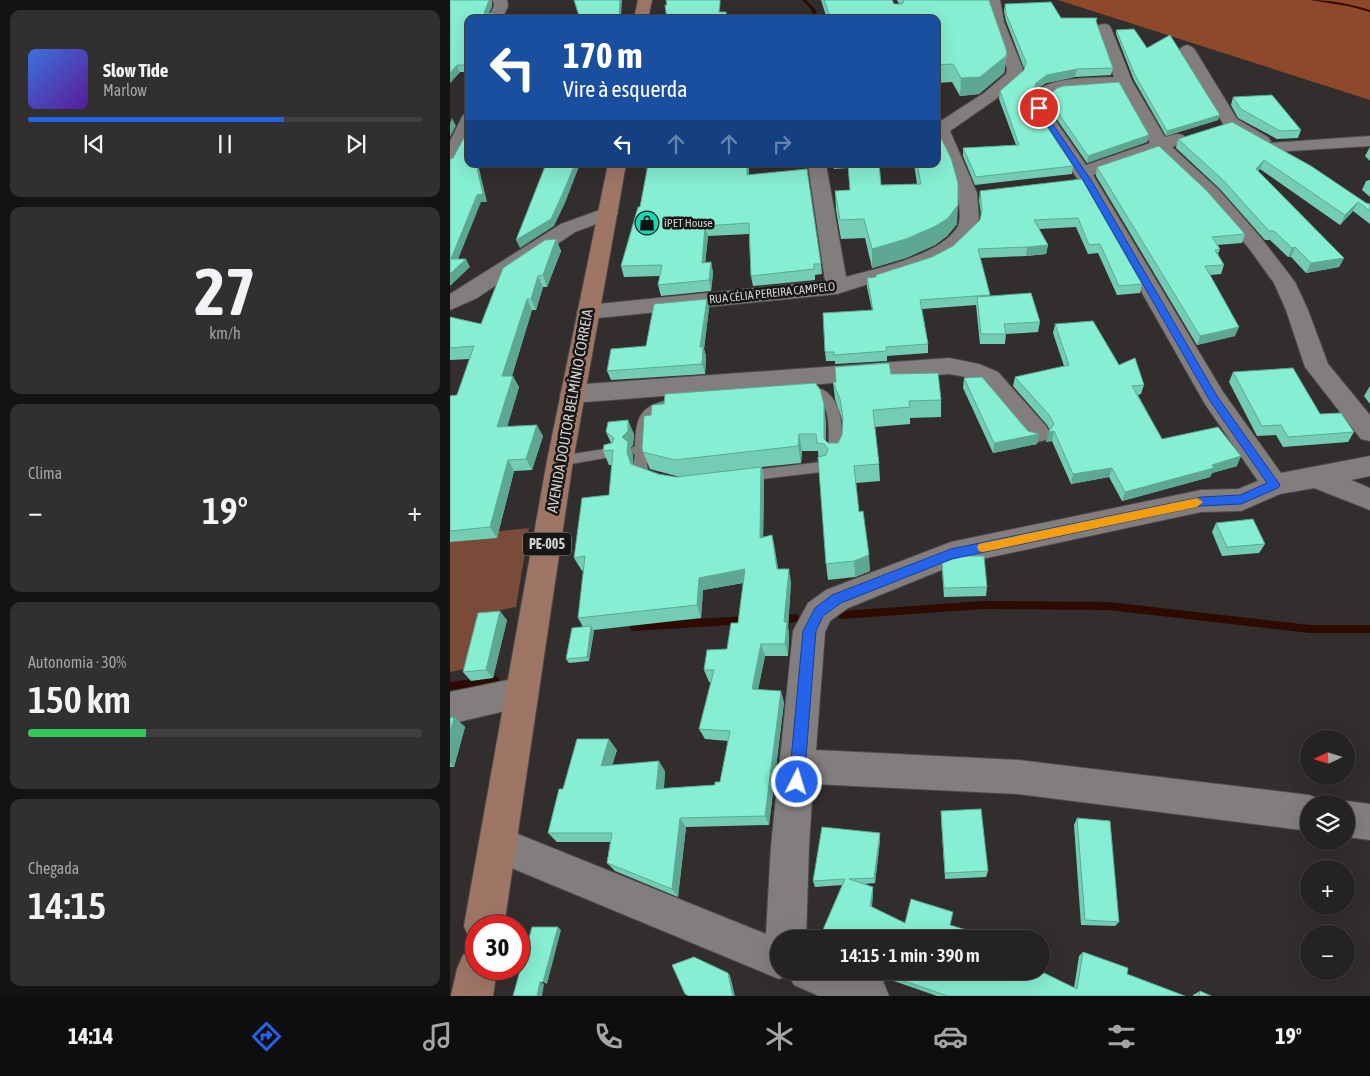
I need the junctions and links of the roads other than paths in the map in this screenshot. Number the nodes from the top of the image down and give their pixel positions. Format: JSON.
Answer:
{"nodes":[{"id":1,"x":500,"y":0,"type":"edge"},
{"id":2,"x":645,"y":0,"type":"edge"},
{"id":3,"x":993,"y":0,"type":"edge"},
{"id":4,"x":497,"y":15,"type":"edge"},
{"id":5,"x":642,"y":15,"type":"edge"},
{"id":6,"x":1104,"y":28,"type":"dead end"},
{"id":7,"x":1187,"y":50,"type":"dead end"},
{"id":8,"x":1124,"y":81,"type":"junction"},
{"id":9,"x":940,"y":121,"type":"edge"},
{"id":10,"x":1231,"y":123,"type":"junction"},
{"id":11,"x":940,"y":124,"type":"edge"},
{"id":12,"x":465,"y":128,"type":"edge"},
{"id":13,"x":1213,"y":128,"type":"edge"},
{"id":14,"x":1196,"y":134,"type":"edge"},
{"id":15,"x":1370,"y":141,"type":"edge"},
{"id":16,"x":1160,"y":144,"type":"junction"},
{"id":17,"x":1274,"y":147,"type":"junction"},
{"id":18,"x":450,"y":160,"type":"edge"},
{"id":19,"x":1298,"y":161,"type":"edge"},
{"id":20,"x":616,"y":167,"type":"edge"},
{"id":21,"x":817,"y":167,"type":"edge"},
{"id":22,"x":1079,"y":178,"type":"junction"},
{"id":23,"x":608,"y":214,"type":"junction"},
{"id":24,"x":837,"y":288,"type":"junction"},
{"id":25,"x":450,"y":303,"type":"edge"},
{"id":26,"x":588,"y":312,"type":"junction"},
{"id":27,"x":792,"y":393,"type":"edge"},
{"id":28,"x":572,"y":394,"type":"junction"},
{"id":29,"x":677,"y":403,"type":"edge"},
{"id":30,"x":1370,"y":432,"type":"edge"},
{"id":31,"x":1037,"y":433,"type":"edge"},
{"id":32,"x":611,"y":453,"type":"edge"},
{"id":33,"x":835,"y":455,"type":"edge"},
{"id":34,"x":560,"y":460,"type":"junction"},
{"id":35,"x":1370,"y":466,"type":"edge"},
{"id":36,"x":821,"y":467,"type":"edge"},
{"id":37,"x":1315,"y":477,"type":"junction"},
{"id":38,"x":730,"y":478,"type":"edge"},
{"id":39,"x":664,"y":481,"type":"edge"},
{"id":40,"x":1274,"y":485,"type":"junction"},
{"id":41,"x":1370,"y":499,"type":"edge"},
{"id":42,"x":522,"y":692,"type":"junction"},
{"id":43,"x":450,"y":708,"type":"edge"},
{"id":44,"x":798,"y":766,"type":"junction"},
{"id":45,"x":1300,"y":812,"type":"edge"},
{"id":46,"x":1355,"y":820,"type":"edge"},
{"id":47,"x":1370,"y":822,"type":"edge"},
{"id":48,"x":498,"y":844,"type":"junction"},
{"id":49,"x":486,"y":915,"type":"edge"},
{"id":50,"x":786,"y":930,"type":"edge"},
{"id":51,"x":770,"y":955,"type":"edge"},
{"id":52,"x":474,"y":980,"type":"edge"},
{"id":53,"x":830,"y":980,"type":"edge"},
{"id":54,"x":472,"y":996,"type":"edge"},
{"id":55,"x":868,"y":996,"type":"edge"}],
"edges":[{"from":1,"to":4,"type":"street"},
{"from":2,"to":5,"type":"main road"},
{"from":3,"to":9,"type":"street","name":"RUA CÉLIA PEREIRA CAMPELO"},
{"from":6,"to":8,"type":"street"},
{"from":7,"to":10,"type":"street"},
{"from":8,"to":16,"type":"street"},
{"from":8,"to":22,"type":"street"},
{"from":10,"to":13,"type":"street"},
{"from":10,"to":17,"type":"street"},
{"from":11,"to":24,"type":"street","name":"RUA CÉLIA PEREIRA CAMPELO"},
{"from":12,"to":18,"type":"street"},
{"from":14,"to":16,"type":"street"},
{"from":15,"to":17,"type":"street"},
{"from":16,"to":22,"type":"street"},
{"from":16,"to":30,"type":"street"},
{"from":17,"to":19,"type":"street"},
{"from":20,"to":23,"type":"main road","name":"AVENIDA DOUTOR BELMÍNIO CORREIA","number":"PE-005"},
{"from":21,"to":24,"type":"street"},
{"from":22,"to":40,"type":"street"},
{"from":23,"to":25,"type":"street"},
{"from":23,"to":26,"type":"main road","name":"AVENIDA DOUTOR BELMÍNIO CORREIA","number":"PE-005"},
{"from":24,"to":26,"type":"street","name":"RUA CÉLIA PEREIRA CAMPELO"},
{"from":26,"to":28,"type":"main road","name":"AVENIDA DOUTOR BELMÍNIO CORREIA","number":"PE-005"},
{"from":27,"to":33,"type":"lane"},
{"from":28,"to":31,"type":"street"},
{"from":28,"to":34,"type":"main road","name":"AVENIDA DOUTOR BELMÍNIO CORREIA","number":"PE-005"},
{"from":29,"to":39,"type":"lane"},
{"from":32,"to":34,"type":"lane"},
{"from":34,"to":42,"type":"main road","name":"AVENIDA DOUTOR BELMÍNIO CORREIA","number":"PE-005"},
{"from":35,"to":37,"type":"street"},
{"from":36,"to":38,"type":"lane"},
{"from":37,"to":40,"type":"street"},
{"from":37,"to":41,"type":"street"},
{"from":40,"to":44,"type":"street"},
{"from":42,"to":43,"type":"street"},
{"from":42,"to":48,"type":"main road","name":"AVENIDA DOUTOR BELMÍNIO CORREIA","number":"PE-005"},
{"from":44,"to":45,"type":"street"},
{"from":44,"to":50,"type":"street"},
{"from":46,"to":47,"type":"street"},
{"from":48,"to":49,"type":"main road","name":"AVENIDA DOUTOR BELMÍNIO CORREIA","number":"PE-005"},
{"from":48,"to":51,"type":"street"},
{"from":52,"to":54,"type":"main road"},
{"from":53,"to":55,"type":"street"}]}
